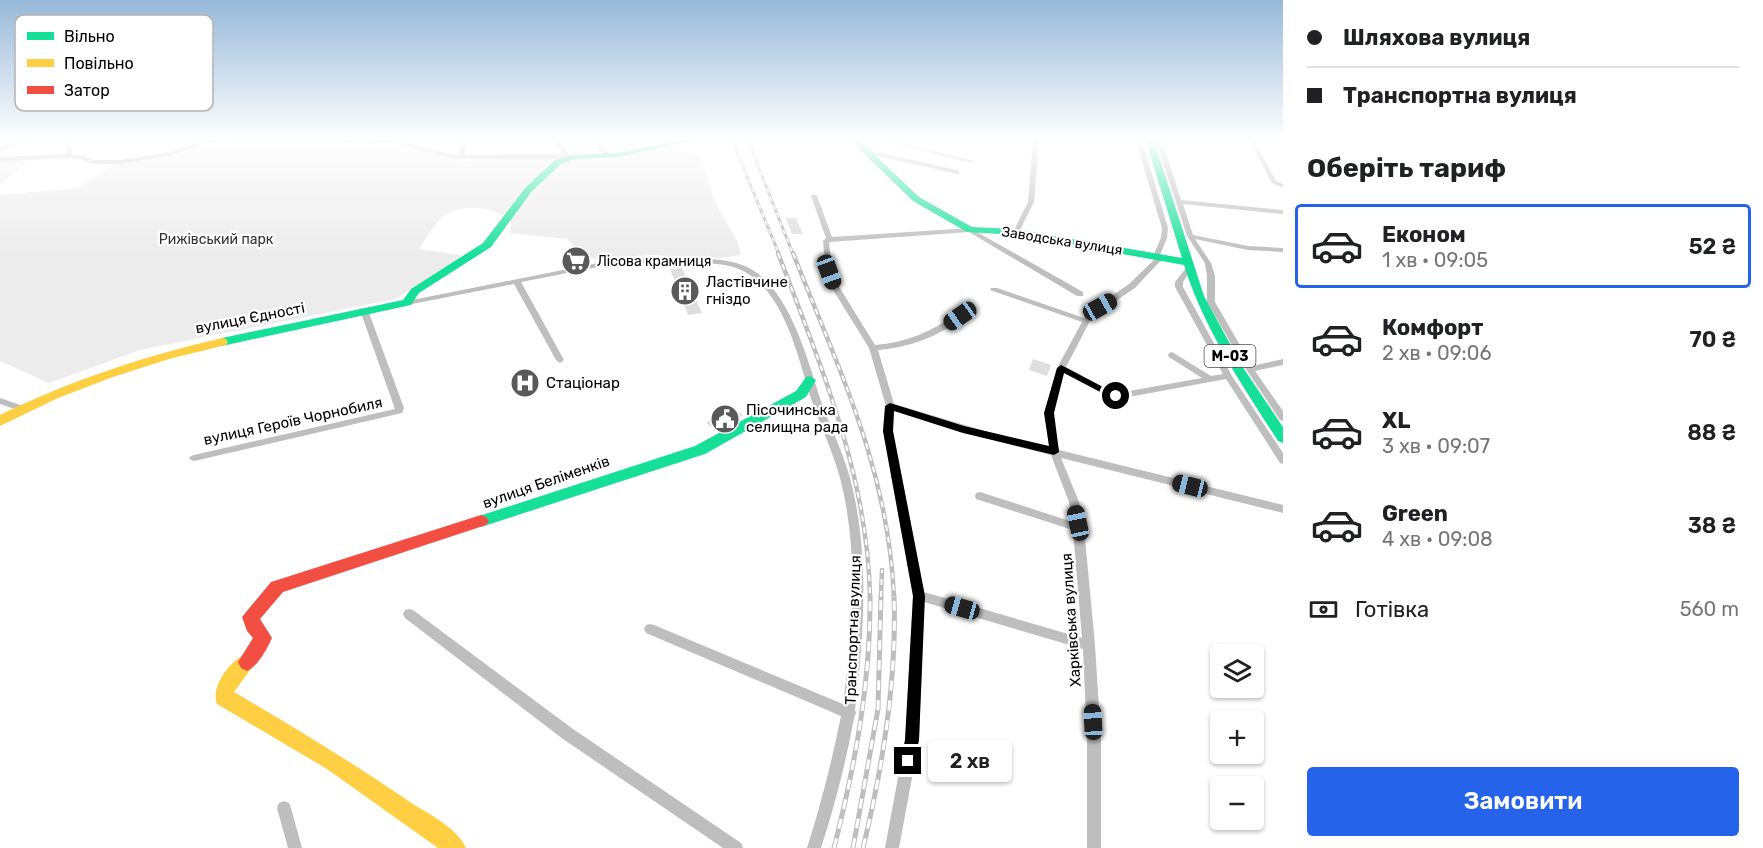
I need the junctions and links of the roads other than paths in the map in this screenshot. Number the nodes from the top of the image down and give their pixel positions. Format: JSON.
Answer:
{"nodes":[{"id":1,"x":540,"y":178,"type":"edge"},
{"id":2,"x":894,"y":178,"type":"edge"},
{"id":3,"x":1033,"y":178,"type":"edge"},
{"id":4,"x":1150,"y":178,"type":"edge"},
{"id":5,"x":1162,"y":178,"type":"edge"},
{"id":6,"x":1172,"y":178,"type":"edge"},
{"id":7,"x":814,"y":196,"type":"dead end"},
{"id":8,"x":1180,"y":202,"type":"junction"},
{"id":9,"x":1283,"y":212,"type":"edge"},
{"id":10,"x":969,"y":230,"type":"junction"},
{"id":11,"x":1016,"y":232,"type":"junction"},
{"id":12,"x":1190,"y":236,"type":"junction"},
{"id":13,"x":829,"y":239,"type":"junction"},
{"id":14,"x":1283,"y":250,"type":"edge"},
{"id":15,"x":1159,"y":256,"type":"junction"},
{"id":16,"x":733,"y":264,"type":"joint"},
{"id":17,"x":1187,"y":265,"type":"junction"},
{"id":18,"x":1208,"y":266,"type":"junction"},
{"id":19,"x":517,"y":282,"type":"junction"},
{"id":20,"x":994,"y":290,"type":"dead end"},
{"id":21,"x":1080,"y":294,"type":"dead end"},
{"id":22,"x":407,"y":303,"type":"junction"},
{"id":23,"x":364,"y":313,"type":"junction"},
{"id":24,"x":960,"y":316,"type":"dead end"},
{"id":25,"x":1085,"y":321,"type":"junction"},
{"id":26,"x":873,"y":348,"type":"junction"},
{"id":27,"x":1172,"y":355,"type":"dead end"},
{"id":28,"x":560,"y":360,"type":"dead end"},
{"id":29,"x":1283,"y":362,"type":"edge"},
{"id":30,"x":1061,"y":368,"type":"junction"},
{"id":31,"x":1250,"y":369,"type":"junction"},
{"id":32,"x":1227,"y":376,"type":"junction"},
{"id":33,"x":1209,"y":379,"type":"junction"},
{"id":34,"x":810,"y":380,"type":"junction"},
{"id":35,"x":0,"y":402,"type":"edge"},
{"id":36,"x":890,"y":406,"type":"junction"},
{"id":37,"x":23,"y":409,"type":"junction"},
{"id":38,"x":1283,"y":418,"type":"edge"},
{"id":39,"x":0,"y":421,"type":"edge"},
{"id":40,"x":1283,"y":438,"type":"edge"},
{"id":41,"x":1054,"y":452,"type":"junction"},
{"id":42,"x":194,"y":458,"type":"dead end"},
{"id":43,"x":1283,"y":460,"type":"edge"},
{"id":44,"x":980,"y":496,"type":"dead end"},
{"id":45,"x":1283,"y":508,"type":"edge"},
{"id":46,"x":1079,"y":528,"type":"junction"},
{"id":47,"x":919,"y":596,"type":"junction"},
{"id":48,"x":409,"y":614,"type":"dead end"},
{"id":49,"x":650,"y":629,"type":"dead end"},
{"id":50,"x":1089,"y":645,"type":"junction"},
{"id":51,"x":850,"y":713,"type":"junction"},
{"id":52,"x":284,"y":808,"type":"dead end"},
{"id":53,"x":295,"y":848,"type":"edge"},
{"id":54,"x":455,"y":848,"type":"edge"},
{"id":55,"x":736,"y":848,"type":"edge"},
{"id":56,"x":814,"y":848,"type":"edge"},
{"id":57,"x":892,"y":848,"type":"edge"},
{"id":58,"x":1094,"y":848,"type":"edge"}],
"edges":[{"from":1,"to":22,"type":"main road"},
{"from":2,"to":10,"type":"main road"},
{"from":3,"to":11,"type":"street"},
{"from":4,"to":15,"type":"street"},
{"from":5,"to":17,"type":"main road","number":"М-03"},
{"from":6,"to":8,"type":"street"},
{"from":7,"to":13,"type":"street"},
{"from":8,"to":9,"type":"street"},
{"from":8,"to":12,"type":"street"},
{"from":10,"to":11,"type":"main road","name":"Заводська вулиця"},
{"from":10,"to":13,"type":"street","name":"Заводська вулиця"},
{"from":10,"to":21,"type":"street"},
{"from":11,"to":15,"type":"main road","name":"Заводська вулиця"},
{"from":12,"to":14,"type":"street"},
{"from":12,"to":18,"type":"street"},
{"from":13,"to":26,"type":"street"},
{"from":15,"to":17,"type":"main road","name":"Заводська вулиця"},
{"from":15,"to":25,"type":"street","name":"Харківська вулиця"},
{"from":16,"to":19,"type":"street","name":"вулиця Єдності"},
{"from":16,"to":34,"type":"street","name":"Транспортна вулиця"},
{"from":17,"to":18,"type":"street"},
{"from":17,"to":32,"type":"street"},
{"from":17,"to":40,"type":"main road","number":"М-03"},
{"from":18,"to":31,"type":"street"},
{"from":19,"to":22,"type":"street","name":"вулиця Єдності"},
{"from":19,"to":28,"type":"street"},
{"from":20,"to":25,"type":"street"},
{"from":22,"to":23,"type":"main road","name":"вулиця Єдності"},
{"from":23,"to":37,"type":"main road","name":"вулиця Єдності"},
{"from":23,"to":42,"type":"street","name":"вулиця Героїв Чорнобиля"},
{"from":24,"to":26,"type":"street"},
{"from":25,"to":30,"type":"street","name":"Харківська вулиця"},
{"from":26,"to":36,"type":"street"},
{"from":27,"to":33,"type":"street"},
{"from":29,"to":31,"type":"street"},
{"from":30,"to":33,"type":"street"},
{"from":30,"to":41,"type":"street","name":"Харківська вулиця"},
{"from":31,"to":38,"type":"street"},
{"from":32,"to":33,"type":"street"},
{"from":32,"to":43,"type":"street"},
{"from":34,"to":51,"type":"street","name":"Транспортна вулиця"},
{"from":34,"to":54,"type":"main road","name":"вулиця Беліменків"},
{"from":35,"to":37,"type":"street"},
{"from":36,"to":41,"type":"street"},
{"from":36,"to":47,"type":"street"},
{"from":37,"to":39,"type":"main road","name":"вулиця Єдності"},
{"from":41,"to":45,"type":"street"},
{"from":41,"to":46,"type":"street","name":"Харківська вулиця"},
{"from":44,"to":46,"type":"street"},
{"from":46,"to":50,"type":"street","name":"Харківська вулиця"},
{"from":47,"to":50,"type":"street"},
{"from":47,"to":57,"type":"street"},
{"from":48,"to":55,"type":"street"},
{"from":49,"to":51,"type":"street"},
{"from":50,"to":58,"type":"street","name":"Харківська вулиця"},
{"from":51,"to":56,"type":"street","name":"Транспортна вулиця"},
{"from":52,"to":53,"type":"street"}]}
